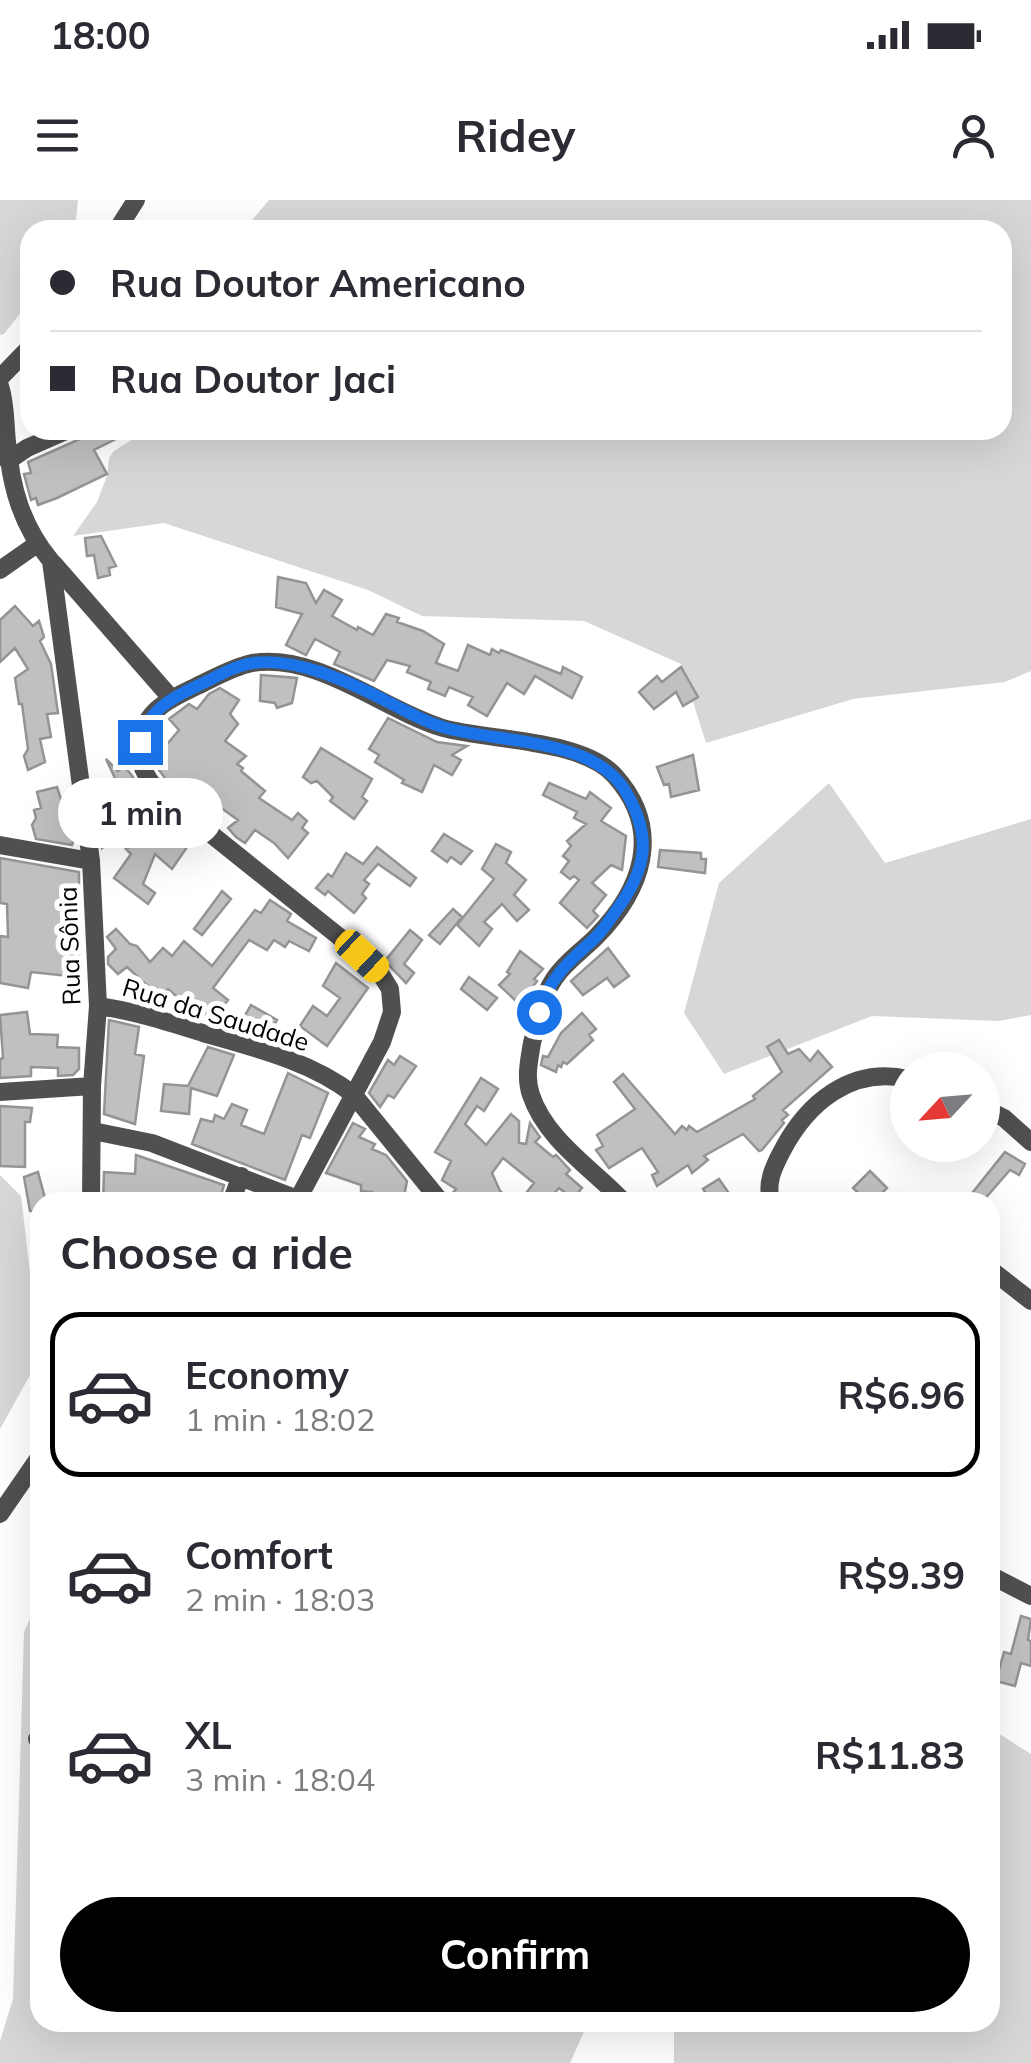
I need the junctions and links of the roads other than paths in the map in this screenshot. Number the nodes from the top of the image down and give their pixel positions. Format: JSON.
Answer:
{"nodes":[{"id":1,"x":20,"y":358,"type":"edge"},
{"id":2,"x":0,"y":378,"type":"edge"},
{"id":3,"x":0,"y":386,"type":"edge"},
{"id":4,"x":45,"y":440,"type":"edge"},
{"id":5,"x":8,"y":461,"type":"junction"},
{"id":6,"x":37,"y":544,"type":"junction"},
{"id":7,"x":52,"y":562,"type":"junction"},
{"id":8,"x":0,"y":570,"type":"edge"},
{"id":9,"x":171,"y":698,"type":"junction"},
{"id":10,"x":0,"y":845,"type":"edge"},
{"id":11,"x":91,"y":861,"type":"junction"},
{"id":12,"x":98,"y":1006,"type":"junction"},
{"id":13,"x":890,"y":1077,"type":"edge"},
{"id":14,"x":92,"y":1086,"type":"junction"},
{"id":15,"x":0,"y":1092,"type":"edge"},
{"id":16,"x":353,"y":1094,"type":"junction"},
{"id":17,"x":1000,"y":1116,"type":"edge"},
{"id":18,"x":92,"y":1131,"type":"junction"},
{"id":19,"x":1031,"y":1142,"type":"edge"},
{"id":20,"x":241,"y":1176,"type":"junction"},
{"id":21,"x":91,"y":1192,"type":"edge"},
{"id":22,"x":235,"y":1192,"type":"edge"},
{"id":23,"x":281,"y":1192,"type":"edge"},
{"id":24,"x":307,"y":1192,"type":"edge"},
{"id":25,"x":433,"y":1192,"type":"edge"},
{"id":26,"x":614,"y":1192,"type":"edge"},
{"id":27,"x":768,"y":1192,"type":"edge"},
{"id":28,"x":1000,"y":1277,"type":"edge"},
{"id":29,"x":1031,"y":1301,"type":"edge"},
{"id":30,"x":30,"y":1470,"type":"edge"},
{"id":31,"x":0,"y":1514,"type":"edge"},
{"id":32,"x":1000,"y":1580,"type":"edge"},
{"id":33,"x":1031,"y":1596,"type":"edge"}],
"edges":[{"from":1,"to":2,"type":"street"},
{"from":3,"to":5,"type":"street"},
{"from":4,"to":5,"type":"street"},
{"from":5,"to":6,"type":"street"},
{"from":6,"to":7,"type":"street"},
{"from":6,"to":8,"type":"street"},
{"from":7,"to":9,"type":"street"},
{"from":7,"to":11,"type":"street","name":"Rua Sônia"},
{"from":9,"to":16,"type":"street"},
{"from":9,"to":26,"type":"street"},
{"from":10,"to":11,"type":"street"},
{"from":11,"to":12,"type":"street","name":"Rua Sônia"},
{"from":12,"to":14,"type":"street","name":"Rua Sônia"},
{"from":12,"to":16,"type":"street","name":"Rua da Saudade"},
{"from":13,"to":27,"type":"street"},
{"from":14,"to":15,"type":"street"},
{"from":14,"to":18,"type":"street","name":"Rua Sônia"},
{"from":16,"to":24,"type":"street"},
{"from":16,"to":25,"type":"street","name":"Rua da Saudade"},
{"from":17,"to":19,"type":"street"},
{"from":18,"to":20,"type":"street"},
{"from":18,"to":21,"type":"street","name":"Rua Sônia"},
{"from":20,"to":22,"type":"street"},
{"from":20,"to":23,"type":"street"},
{"from":28,"to":29,"type":"street"},
{"from":30,"to":31,"type":"street"},
{"from":32,"to":33,"type":"street"}]}
